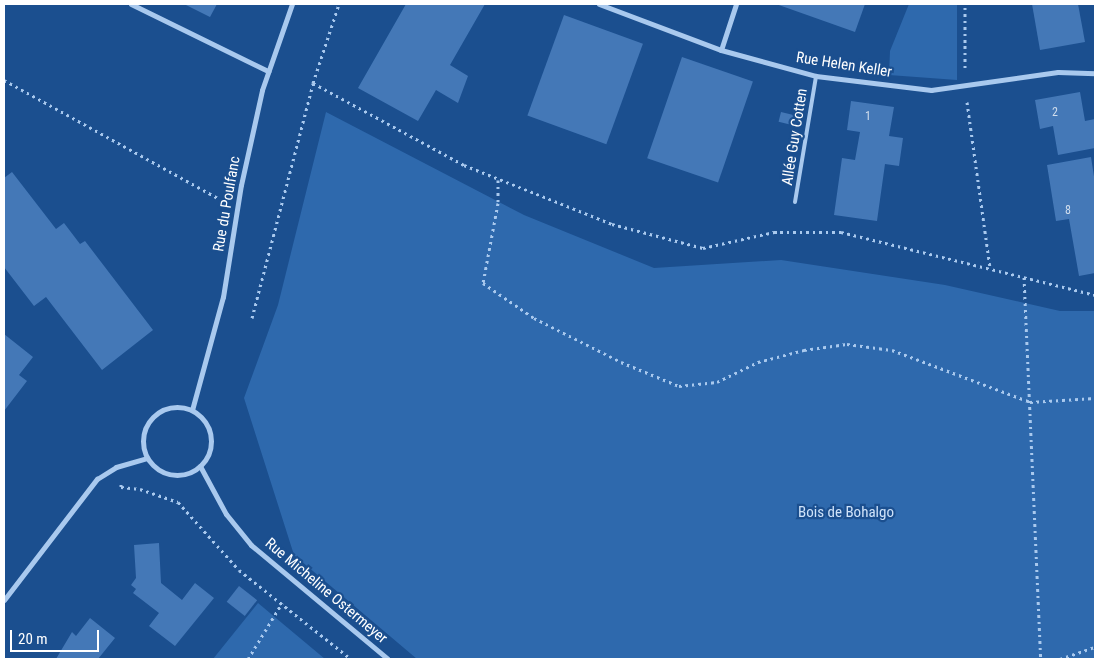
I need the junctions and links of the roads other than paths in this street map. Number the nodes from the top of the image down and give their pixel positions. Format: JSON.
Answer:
{"nodes":[{"id":1,"x":131,"y":4,"type":"edge"},
{"id":2,"x":292,"y":4,"type":"edge"},
{"id":3,"x":599,"y":4,"type":"edge"},
{"id":4,"x":736,"y":4,"type":"edge"},
{"id":5,"x":722,"y":50,"type":"junction"},
{"id":6,"x":268,"y":71,"type":"junction"},
{"id":7,"x":1095,"y":73,"type":"edge"},
{"id":8,"x":816,"y":76,"type":"junction"},
{"id":9,"x":795,"y":202,"type":"dead end"},
{"id":10,"x":192,"y":410,"type":"junction"},
{"id":11,"x":147,"y":458,"type":"junction"},
{"id":12,"x":200,"y":466,"type":"junction"},
{"id":13,"x":4,"y":600,"type":"edge"},
{"id":14,"x":388,"y":659,"type":"edge"}],
"edges":[{"from":1,"to":6,"type":"street"},
{"from":2,"to":6,"type":"street","name":"Rue du Poulfanc"},
{"from":3,"to":5,"type":"street","name":"Rue Helen Keller"},
{"from":4,"to":5,"type":"street"},
{"from":5,"to":8,"type":"street","name":"Rue Helen Keller"},
{"from":6,"to":10,"type":"street","name":"Rue du Poulfanc"},
{"from":7,"to":8,"type":"street","name":"Rue Helen Keller"},
{"from":8,"to":9,"type":"lane","name":"Allée Guy Cotten"},
{"from":10,"to":11,"type":"street"},
{"from":10,"to":12,"type":"street"},
{"from":11,"to":12,"type":"street"},
{"from":11,"to":13,"type":"street"},
{"from":12,"to":14,"type":"street","name":"Rue Micheline Ostermeyer"}]}
